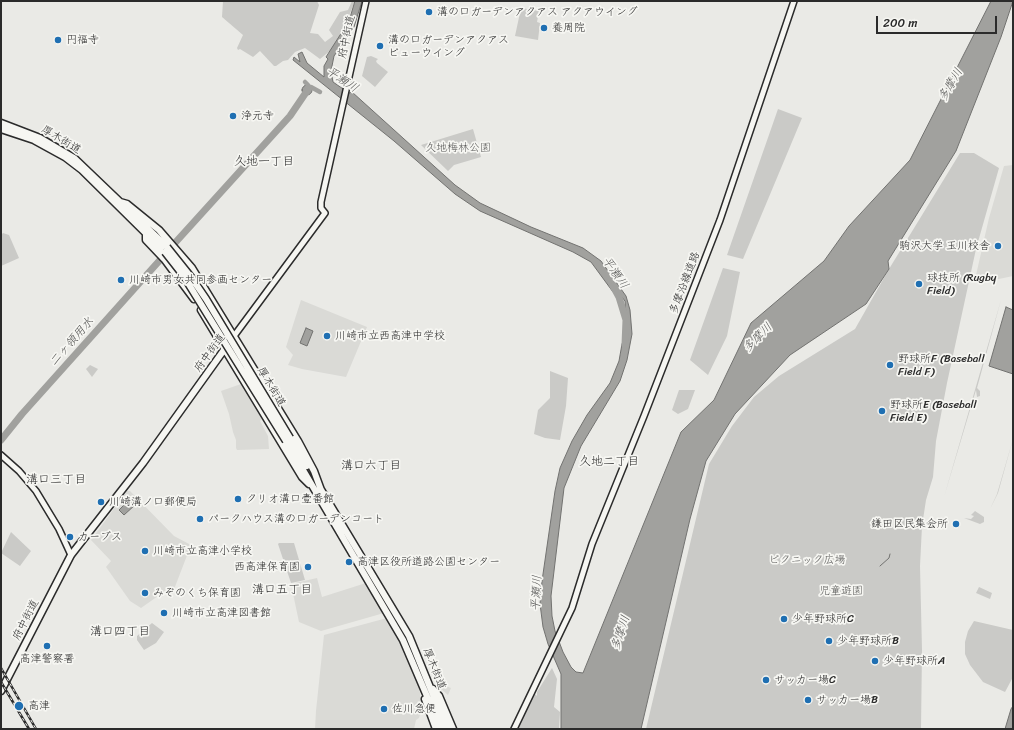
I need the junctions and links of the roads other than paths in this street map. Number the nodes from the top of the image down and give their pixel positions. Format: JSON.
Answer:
{"nodes":[{"id":1,"x":366,"y":1,"type":"edge"},
{"id":2,"x":794,"y":1,"type":"edge"},
{"id":3,"x":1,"y":123,"type":"edge"},
{"id":4,"x":1,"y":129,"type":"edge"},
{"id":5,"x":120,"y":202,"type":"junction"},
{"id":6,"x":146,"y":233,"type":"junction"},
{"id":7,"x":166,"y":250,"type":"junction"},
{"id":8,"x":234,"y":336,"type":"junction"},
{"id":9,"x":225,"y":350,"type":"junction"},
{"id":10,"x":254,"y":368,"type":"junction"},
{"id":11,"x":241,"y":376,"type":"junction"},
{"id":12,"x":1,"y":455,"type":"edge"},
{"id":13,"x":318,"y":490,"type":"junction"},
{"id":14,"x":71,"y":555,"type":"junction"},
{"id":15,"x":426,"y":686,"type":"junction"},
{"id":16,"x":1,"y":691,"type":"edge"},
{"id":17,"x":440,"y":719,"type":"junction"},
{"id":18,"x":436,"y":729,"type":"edge"},
{"id":19,"x":441,"y":729,"type":"edge"},
{"id":20,"x":447,"y":729,"type":"edge"},
{"id":21,"x":453,"y":729,"type":"edge"},
{"id":22,"x":514,"y":729,"type":"edge"}],
"edges":[{"from":1,"to":8,"type":"main road","name":"府中街道"},
{"from":2,"to":22,"type":"main road","name":"多摩沿線道路"},
{"from":3,"to":5,"type":"highway","name":"厚木街道"},
{"from":4,"to":6,"type":"highway","name":"厚木街道"},
{"from":5,"to":7,"type":"highway","name":"厚木街道"},
{"from":5,"to":8,"type":"highway"},
{"from":6,"to":7,"type":"highway","name":"厚木街道"},
{"from":6,"to":9,"type":"highway"},
{"from":7,"to":13,"type":"highway","name":"厚木街道","bridge":true},
{"from":8,"to":9,"type":"highway","name":"府中街道"},
{"from":8,"to":10,"type":"highway"},
{"from":9,"to":11,"type":"highway"},
{"from":9,"to":14,"type":"highway","name":"府中街道"},
{"from":10,"to":11,"type":"highway"},
{"from":10,"to":13,"type":"highway"},
{"from":11,"to":13,"type":"highway"},
{"from":12,"to":14,"type":"main road"},
{"from":13,"to":15,"type":"highway","name":"厚木街道"},
{"from":14,"to":16,"type":"highway","name":"府中街道"},
{"from":15,"to":17,"type":"highway","name":"厚木街道"},
{"from":15,"to":18,"type":"highway"},
{"from":15,"to":21,"type":"highway"},
{"from":17,"to":19,"type":"highway","name":"厚木街道"},
{"from":17,"to":20,"type":"highway","name":"厚木街道"}]}
